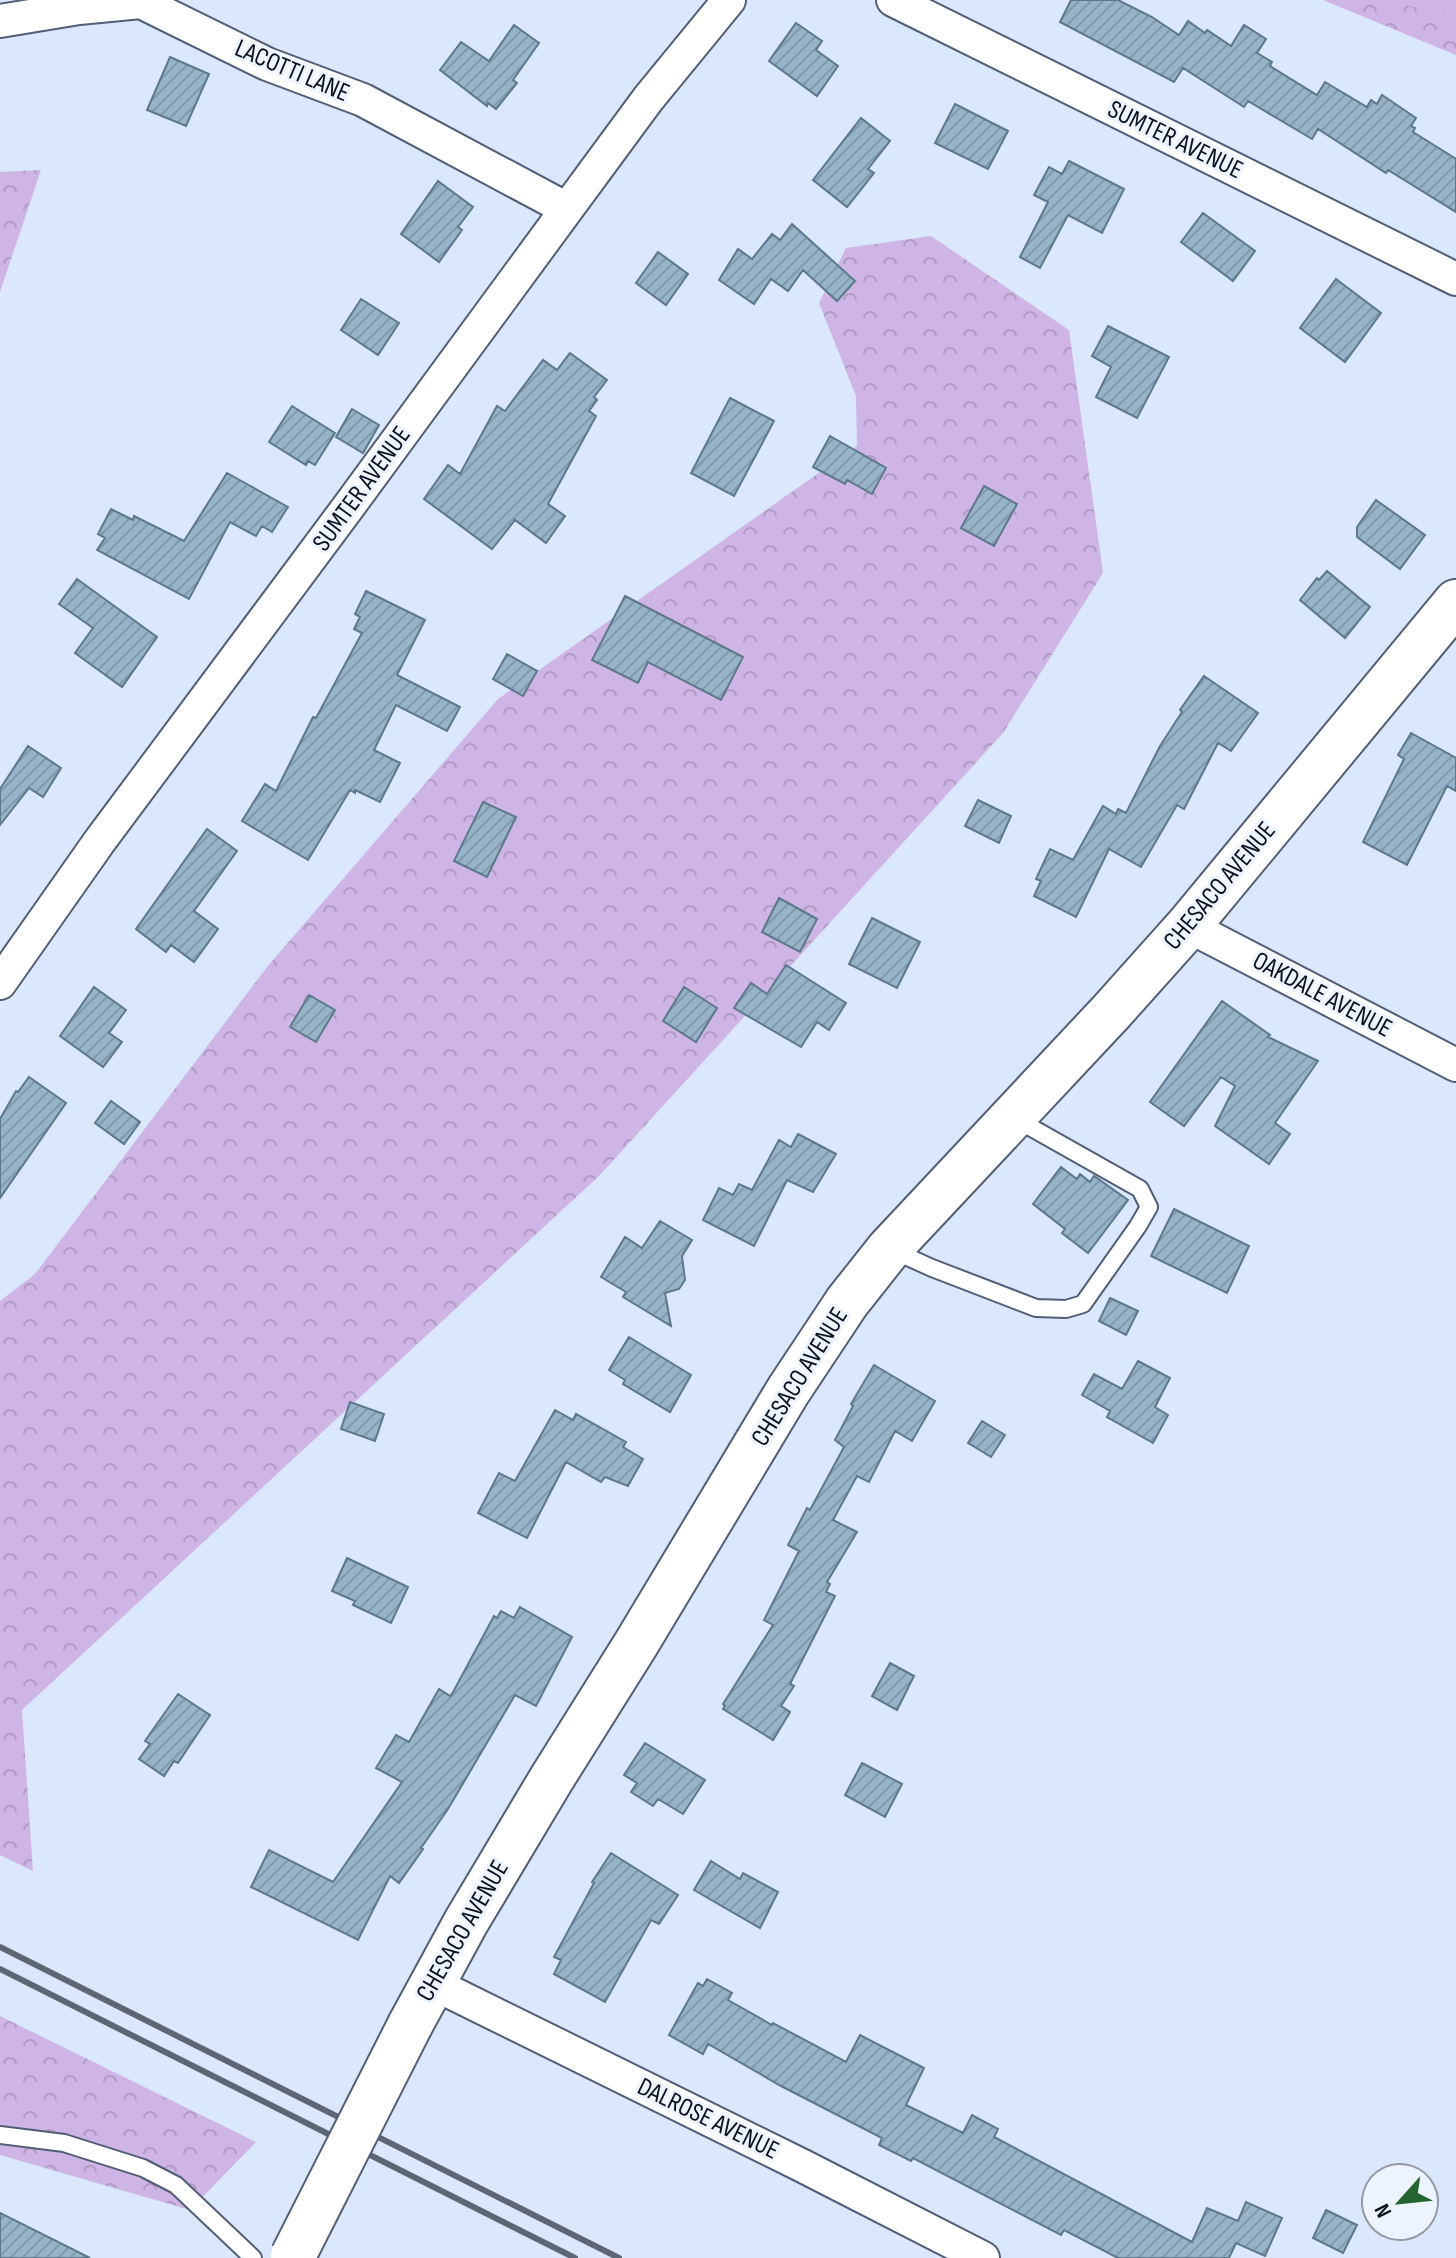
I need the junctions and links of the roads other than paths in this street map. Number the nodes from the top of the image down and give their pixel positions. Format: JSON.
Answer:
{"nodes":[{"id":1,"x":729,"y":0,"type":"edge"},
{"id":2,"x":893,"y":0,"type":"edge"},
{"id":3,"x":0,"y":21,"type":"edge"},
{"id":4,"x":567,"y":209,"type":"junction"},
{"id":5,"x":1456,"y":279,"type":"edge"},
{"id":6,"x":1456,"y":602,"type":"edge"},
{"id":7,"x":1188,"y":926,"type":"junction"},
{"id":8,"x":0,"y":983,"type":"edge"},
{"id":9,"x":1456,"y":1065,"type":"edge"},
{"id":10,"x":1012,"y":1116,"type":"junction"},
{"id":11,"x":889,"y":1249,"type":"junction"},
{"id":12,"x":432,"y":1983,"type":"junction"},
{"id":13,"x":0,"y":2135,"type":"edge"},
{"id":14,"x":280,"y":2257,"type":"edge"},
{"id":15,"x":983,"y":2258,"type":"edge"}],
"edges":[{"from":1,"to":4,"type":"street","name":"SUMTER AVENUE"},
{"from":2,"to":5,"type":"street","name":"SUMTER AVENUE"},
{"from":3,"to":4,"type":"street","name":"LACOTTI LANE"},
{"from":4,"to":8,"type":"street","name":"SUMTER AVENUE"},
{"from":6,"to":7,"type":"street","name":"CHESACO AVENUE"},
{"from":7,"to":9,"type":"street","name":"OAKDALE AVENUE"},
{"from":7,"to":10,"type":"street","name":"CHESACO AVENUE"},
{"from":10,"to":11,"type":"street","name":"CHESACO AVENUE"},
{"from":10,"to":11,"type":"lane"},
{"from":11,"to":12,"type":"street","name":"CHESACO AVENUE"},
{"from":12,"to":14,"type":"street","name":"CHESACO AVENUE","bridge":true},
{"from":12,"to":15,"type":"street","name":"DALROSE AVENUE"},
{"from":13,"to":14,"type":"lane"}]}
